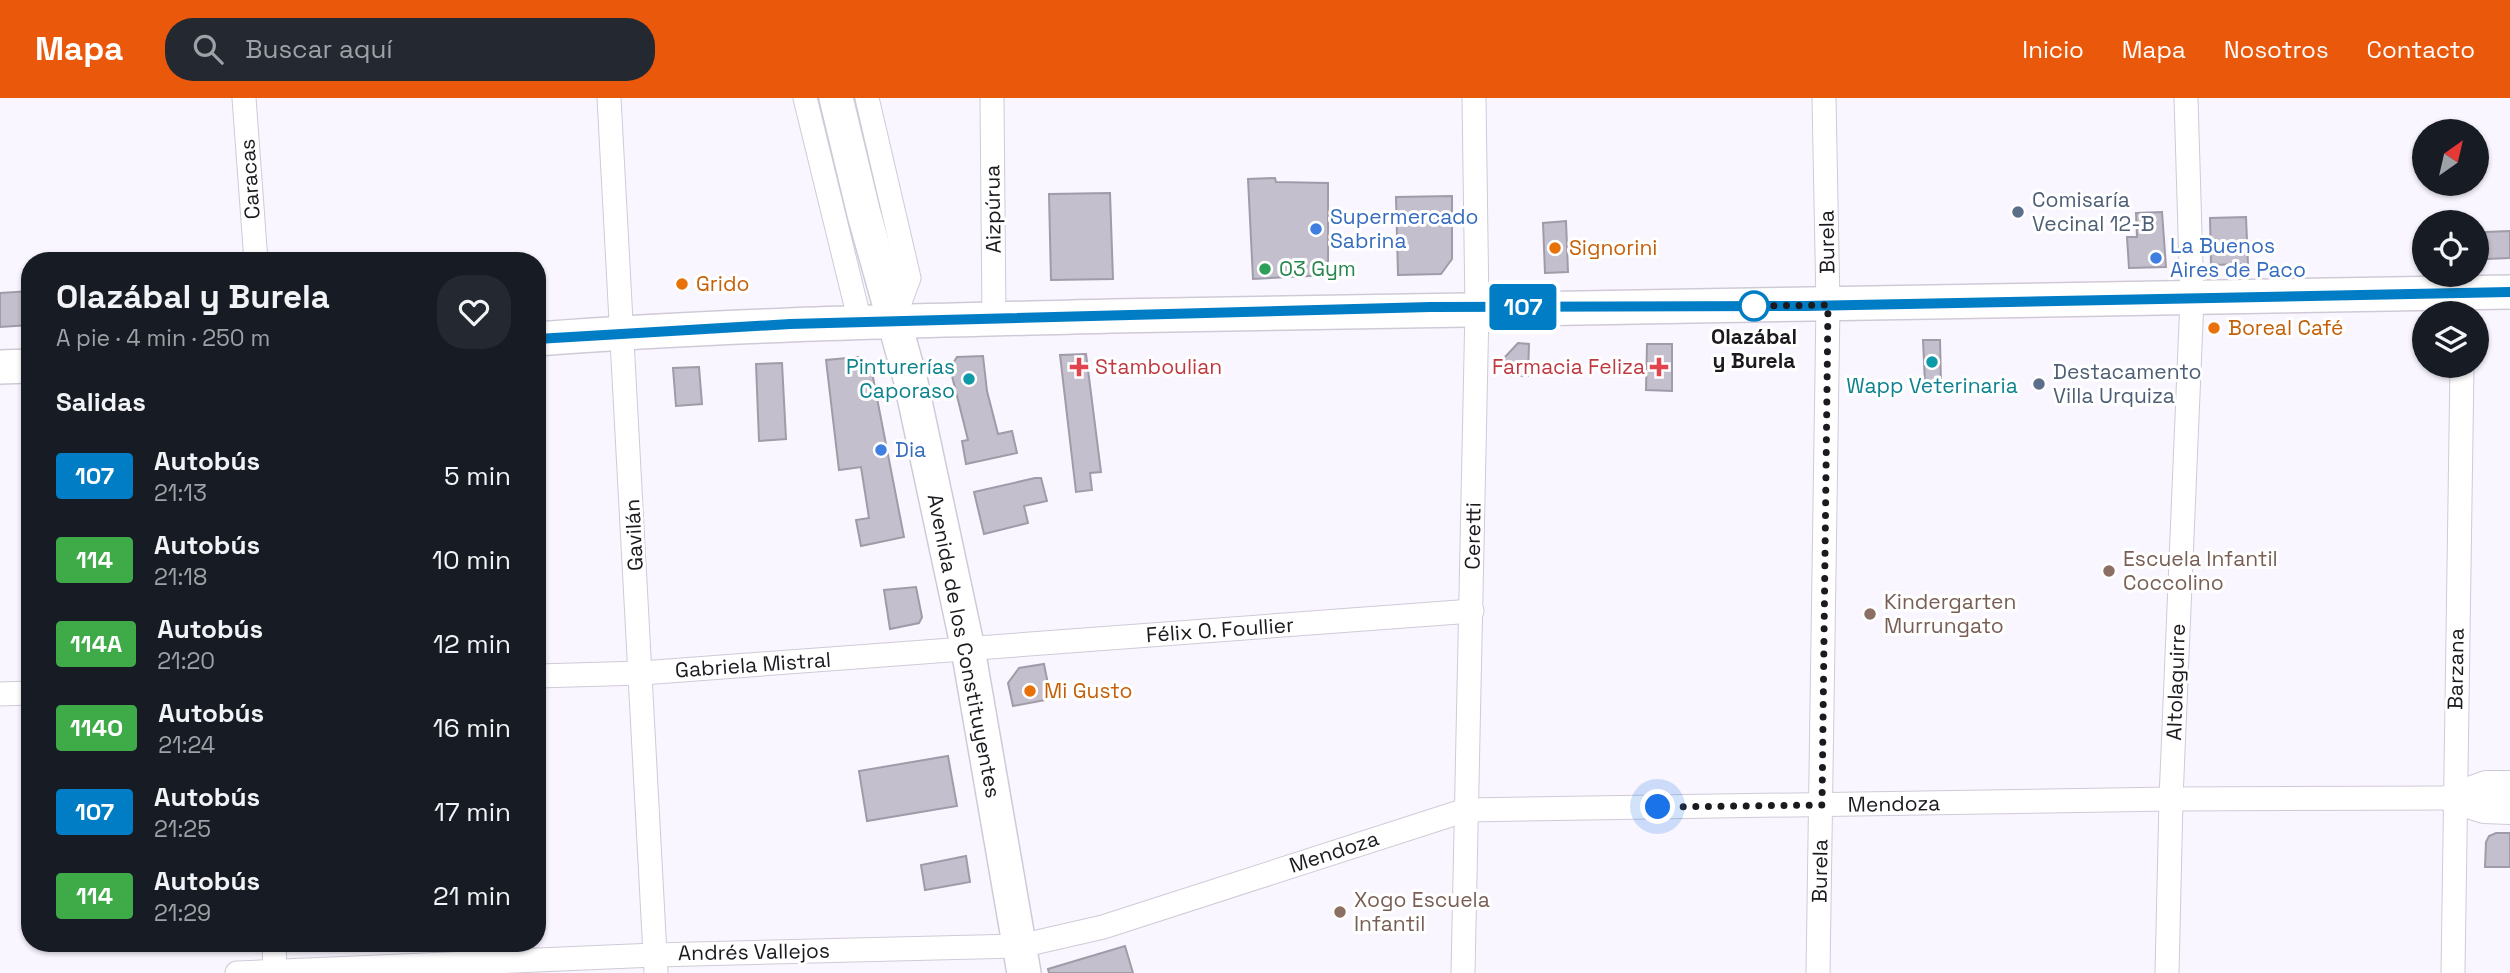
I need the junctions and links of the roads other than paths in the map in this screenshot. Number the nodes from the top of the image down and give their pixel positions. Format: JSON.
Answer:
{"nodes":[{"id":1,"x":244,"y":98,"type":"edge"},
{"id":2,"x":609,"y":98,"type":"edge"},
{"id":3,"x":805,"y":98,"type":"edge"},
{"id":4,"x":836,"y":98,"type":"edge"},
{"id":5,"x":867,"y":98,"type":"edge"},
{"id":6,"x":992,"y":98,"type":"edge"},
{"id":7,"x":1474,"y":98,"type":"edge"},
{"id":8,"x":1824,"y":98,"type":"edge"},
{"id":9,"x":2186,"y":98,"type":"edge"},
{"id":10,"x":255,"y":252,"type":"edge"},
{"id":11,"x":2510,"y":292,"type":"edge"},
{"id":12,"x":2192,"y":299,"type":"junction"},
{"id":13,"x":2472,"y":301,"type":"edge"},
{"id":14,"x":2412,"y":302,"type":"edge"},
{"id":15,"x":1828,"y":305,"type":"junction"},
{"id":16,"x":1477,"y":307,"type":"junction"},
{"id":17,"x":994,"y":319,"type":"junction"},
{"id":18,"x":893,"y":321,"type":"junction"},
{"id":19,"x":860,"y":322,"type":"junction"},
{"id":20,"x":623,"y":332,"type":"junction"},
{"id":21,"x":546,"y":337,"type":"edge"},
{"id":22,"x":21,"y":366,"type":"edge"},
{"id":23,"x":0,"y":367,"type":"edge"},
{"id":24,"x":2462,"y":378,"type":"edge"},
{"id":25,"x":1472,"y":611,"type":"junction"},
{"id":26,"x":968,"y":649,"type":"junction"},
{"id":27,"x":642,"y":673,"type":"junction"},
{"id":28,"x":546,"y":676,"type":"edge"},
{"id":29,"x":21,"y":693,"type":"edge"},
{"id":30,"x":0,"y":694,"type":"edge"},
{"id":31,"x":2510,"y":786,"type":"edge"},
{"id":32,"x":2453,"y":798,"type":"junction"},
{"id":33,"x":2171,"y":799,"type":"junction"},
{"id":34,"x":1822,"y":805,"type":"junction"},
{"id":35,"x":1466,"y":810,"type":"junction"},
{"id":36,"x":2510,"y":810,"type":"edge"},
{"id":37,"x":274,"y":952,"type":"edge"},
{"id":38,"x":1022,"y":959,"type":"edge"},
{"id":39,"x":655,"y":964,"type":"edge"},
{"id":40,"x":275,"y":972,"type":"edge"},
{"id":41,"x":237,"y":973,"type":"edge"},
{"id":42,"x":1463,"y":973,"type":"edge"},
{"id":43,"x":1818,"y":973,"type":"edge"},
{"id":44,"x":2167,"y":973,"type":"edge"},
{"id":45,"x":2452,"y":973,"type":"edge"}],
"edges":[{"from":1,"to":10,"type":"street","name":"Caracas"},
{"from":2,"to":20,"type":"street","name":"Gavilán"},
{"from":3,"to":19,"type":"street"},
{"from":4,"to":18,"type":"main road","name":"Avenida de los Constituyentes"},
{"from":5,"to":18,"type":"street"},
{"from":6,"to":17,"type":"street","name":"Aizpúrua"},
{"from":7,"to":16,"type":"street","name":"Ceretti"},
{"from":8,"to":15,"type":"street","name":"Burela"},
{"from":9,"to":12,"type":"street","name":"Altolaguirre"},
{"from":11,"to":13,"type":"main road"},
{"from":12,"to":14,"type":"main road"},
{"from":12,"to":15,"type":"main road"},
{"from":12,"to":33,"type":"street","name":"Altolaguirre"},
{"from":15,"to":16,"type":"main road"},
{"from":15,"to":34,"type":"street","name":"Burela"},
{"from":16,"to":17,"type":"main road"},
{"from":16,"to":25,"type":"street","name":"Ceretti"},
{"from":17,"to":18,"type":"main road"},
{"from":18,"to":19,"type":"main road"},
{"from":18,"to":26,"type":"main road","name":"Avenida de los Constituyentes"},
{"from":19,"to":20,"type":"main road"},
{"from":20,"to":21,"type":"main road"},
{"from":20,"to":27,"type":"street","name":"Gavilán"},
{"from":22,"to":23,"type":"main road"},
{"from":24,"to":32,"type":"street","name":"Barzana"},
{"from":25,"to":26,"type":"street","name":"Félix O. Foullier"},
{"from":25,"to":35,"type":"street","name":"Ceretti"},
{"from":26,"to":27,"type":"street","name":"Gabriela Mistral"},
{"from":26,"to":38,"type":"main road","name":"Avenida de los Constituyentes"},
{"from":27,"to":28,"type":"street","name":"Gabriela Mistral"},
{"from":27,"to":39,"type":"street","name":"Gavilán"},
{"from":29,"to":30,"type":"street"},
{"from":31,"to":32,"type":"street"},
{"from":32,"to":33,"type":"street","name":"Mendoza"},
{"from":32,"to":36,"type":"street"},
{"from":32,"to":45,"type":"street","name":"Barzana"},
{"from":33,"to":34,"type":"street","name":"Mendoza"},
{"from":33,"to":44,"type":"street","name":"Altolaguirre"},
{"from":34,"to":35,"type":"street","name":"Mendoza"},
{"from":34,"to":43,"type":"street","name":"Burela"},
{"from":35,"to":38,"type":"street","name":"Mendoza"},
{"from":35,"to":42,"type":"street","name":"Ceretti"},
{"from":37,"to":40,"type":"street"},
{"from":38,"to":39,"type":"street","name":"Andrés Vallejos"},
{"from":39,"to":40,"type":"street","name":"Andrés Vallejos"},
{"from":40,"to":41,"type":"street","name":"Andrés Vallejos"}]}
